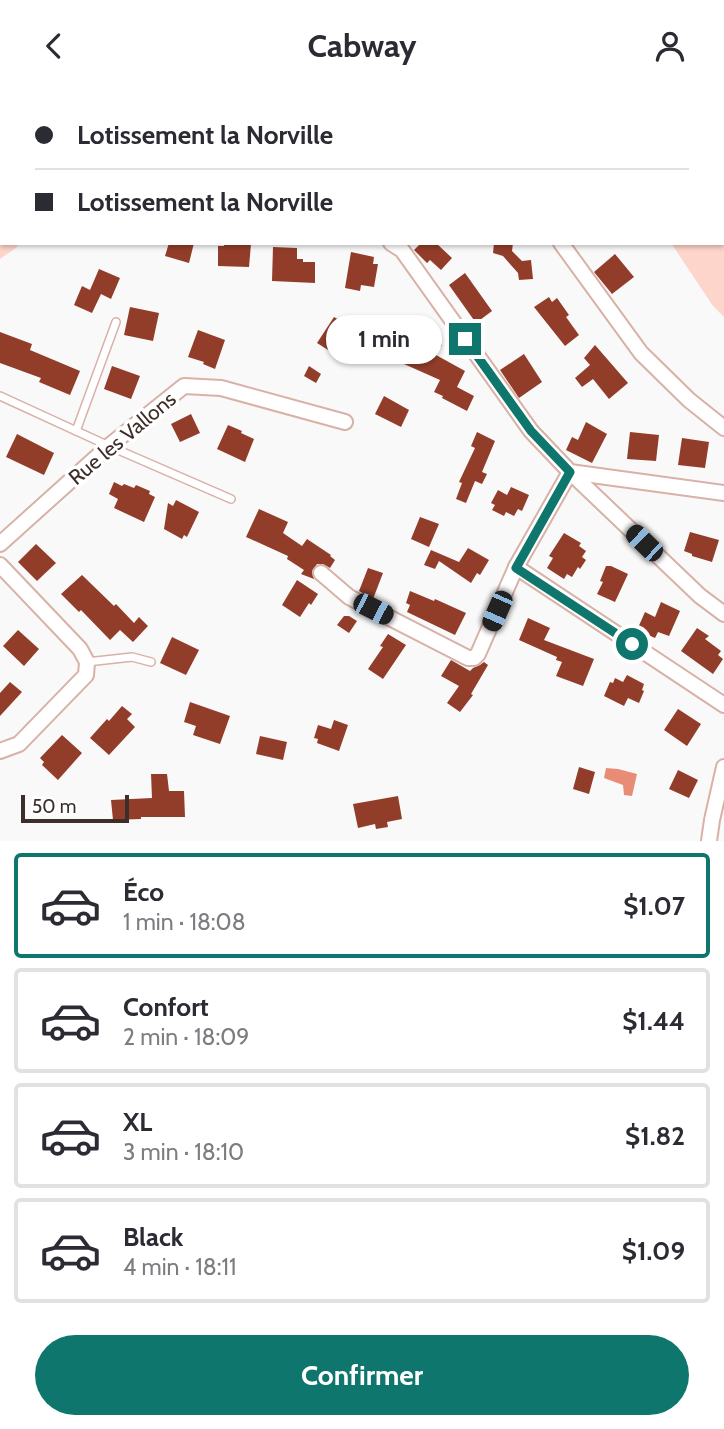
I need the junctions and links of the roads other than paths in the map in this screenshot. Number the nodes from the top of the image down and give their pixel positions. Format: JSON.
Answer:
{"nodes":[{"id":1,"x":394,"y":245,"type":"edge"},
{"id":2,"x":562,"y":245,"type":"edge"},
{"id":3,"x":116,"y":322,"type":"dead end"},
{"id":4,"x":0,"y":396,"type":"edge"},
{"id":5,"x":345,"y":422,"type":"dead end"},
{"id":6,"x":724,"y":428,"type":"edge"},
{"id":7,"x":76,"y":431,"type":"junction"},
{"id":8,"x":108,"y":446,"type":"junction"},
{"id":9,"x":570,"y":472,"type":"junction"},
{"id":10,"x":724,"y":493,"type":"edge"},
{"id":11,"x":231,"y":499,"type":"dead end"},
{"id":12,"x":0,"y":544,"type":"edge"},
{"id":13,"x":0,"y":565,"type":"edge"},
{"id":14,"x":516,"y":568,"type":"junction"},
{"id":15,"x":321,"y":573,"type":"dead end"},
{"id":16,"x":724,"y":614,"type":"edge"},
{"id":17,"x":87,"y":662,"type":"junction"},
{"id":18,"x":151,"y":662,"type":"dead end"},
{"id":19,"x":724,"y":705,"type":"edge"},
{"id":20,"x":0,"y":751,"type":"edge"},
{"id":21,"x":724,"y":767,"type":"edge"},
{"id":22,"x":709,"y":841,"type":"edge"}],
"edges":[{"from":1,"to":9,"type":"street"},
{"from":2,"to":6,"type":"street"},
{"from":3,"to":7,"type":"lane"},
{"from":4,"to":7,"type":"lane"},
{"from":5,"to":8,"type":"street","name":"Rue les Vallons"},
{"from":7,"to":8,"type":"lane"},
{"from":8,"to":11,"type":"lane"},
{"from":8,"to":12,"type":"street","name":"Rue les Vallons"},
{"from":9,"to":10,"type":"street"},
{"from":9,"to":14,"type":"street"},
{"from":9,"to":16,"type":"street"},
{"from":13,"to":17,"type":"street"},
{"from":14,"to":15,"type":"street"},
{"from":14,"to":19,"type":"street"},
{"from":17,"to":18,"type":"lane"},
{"from":17,"to":20,"type":"street"},
{"from":21,"to":22,"type":"street"}]}
